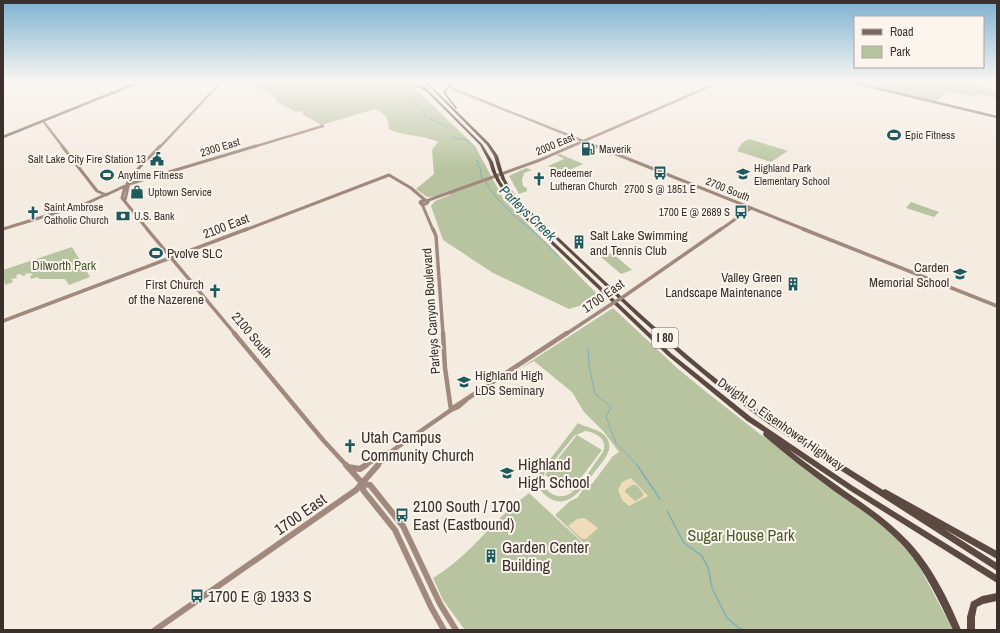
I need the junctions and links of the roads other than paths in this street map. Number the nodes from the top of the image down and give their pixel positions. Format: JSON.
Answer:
{"nodes":[{"id":1,"x":69,"y":111,"type":"edge"},
{"id":2,"x":193,"y":111,"type":"edge"},
{"id":3,"x":449,"y":111,"type":"edge"},
{"id":4,"x":455,"y":111,"type":"edge"},
{"id":5,"x":457,"y":111,"type":"edge"},
{"id":6,"x":507,"y":111,"type":"edge"},
{"id":7,"x":654,"y":111,"type":"edge"},
{"id":8,"x":970,"y":111,"type":"edge"},
{"id":9,"x":997,"y":117,"type":"edge"},
{"id":10,"x":462,"y":118,"type":"junction"},
{"id":11,"x":43,"y":121,"type":"junction"},
{"id":12,"x":323,"y":126,"type":"dead end"},
{"id":13,"x":3,"y":137,"type":"edge"},
{"id":14,"x":584,"y":141,"type":"junction"},
{"id":15,"x":145,"y":163,"type":"junction"},
{"id":16,"x":389,"y":175,"type":"joint"},
{"id":17,"x":501,"y":179,"type":"junction"},
{"id":18,"x":129,"y":184,"type":"junction"},
{"id":19,"x":124,"y":186,"type":"junction"},
{"id":20,"x":106,"y":195,"type":"junction"},
{"id":21,"x":125,"y":200,"type":"junction"},
{"id":22,"x":425,"y":202,"type":"junction"},
{"id":23,"x":751,"y":208,"type":"junction"},
{"id":24,"x":3,"y":229,"type":"edge"},
{"id":25,"x":170,"y":257,"type":"junction"},
{"id":26,"x":997,"y":306,"type":"edge"},
{"id":27,"x":3,"y":321,"type":"edge"},
{"id":28,"x":451,"y":410,"type":"junction"},
{"id":29,"x":749,"y":419,"type":"junction"},
{"id":30,"x":392,"y":450,"type":"junction"},
{"id":31,"x":347,"y":467,"type":"junction"},
{"id":32,"x":849,"y":473,"type":"junction"},
{"id":33,"x":363,"y":484,"type":"junction"},
{"id":34,"x":997,"y":555,"type":"edge"},
{"id":35,"x":997,"y":567,"type":"edge"},
{"id":36,"x":997,"y":580,"type":"edge"},
{"id":37,"x":997,"y":597,"type":"edge"},
{"id":38,"x":155,"y":630,"type":"edge"},
{"id":39,"x":444,"y":630,"type":"edge"},
{"id":40,"x":456,"y":630,"type":"edge"},
{"id":41,"x":957,"y":630,"type":"edge"},
{"id":42,"x":971,"y":630,"type":"edge"}],
"edges":[{"from":1,"to":11,"type":"main road"},
{"from":2,"to":15,"type":"street"},
{"from":3,"to":17,"type":"highway","name":"Dwight D. Eisenhower Highway","number":"I 80","bridge":true},
{"from":4,"to":10,"type":"highway","name":"Dwight D. Eisenhower Highway","number":"I 80"},
{"from":5,"to":10,"type":"highway"},
{"from":6,"to":14,"type":"street","name":"2700 South"},
{"from":7,"to":14,"type":"street","name":"2000 East"},
{"from":8,"to":9,"type":"main road"},
{"from":10,"to":17,"type":"highway","name":"Dwight D. Eisenhower Highway","number":"I 80","bridge":true},
{"from":11,"to":13,"type":"main road"},
{"from":11,"to":20,"type":"street"},
{"from":12,"to":18,"type":"street","name":"2300 East"},
{"from":14,"to":22,"type":"street","name":"2000 East"},
{"from":14,"to":23,"type":"street","name":"2700 South"},
{"from":15,"to":18,"type":"street"},
{"from":15,"to":19,"type":"street"},
{"from":16,"to":22,"type":"street","name":"Parleys Canyon Boulevard"},
{"from":16,"to":25,"type":"street","name":"2100 East"},
{"from":17,"to":29,"type":"highway","name":"Dwight D. Eisenhower Highway","number":"I 80"},
{"from":17,"to":32,"type":"highway","name":"Dwight D. Eisenhower Highway","number":"I 80"},
{"from":18,"to":19,"type":"street","name":"2300 East"},
{"from":18,"to":21,"type":"street"},
{"from":19,"to":20,"type":"street","name":"2300 East"},
{"from":19,"to":21,"type":"street"},
{"from":20,"to":24,"type":"street","name":"2300 East"},
{"from":21,"to":25,"type":"street","name":"2100 South"},
{"from":22,"to":28,"type":"street","name":"Parleys Canyon Boulevard"},
{"from":23,"to":26,"type":"street","name":"2700 South"},
{"from":23,"to":28,"type":"street","name":"1700 East","bridge":true},
{"from":25,"to":27,"type":"street","name":"2100 East"},
{"from":25,"to":31,"type":"street","name":"2100 South"},
{"from":28,"to":30,"type":"street","name":"1700 East"},
{"from":29,"to":36,"type":"highway","name":"Dwight D. Eisenhower Highway","number":"I 80"},
{"from":29,"to":41,"type":"highway"},
{"from":30,"to":31,"type":"street"},
{"from":30,"to":33,"type":"street","name":"1700 East"},
{"from":31,"to":33,"type":"street","name":"2100 South"},
{"from":32,"to":34,"type":"highway"},
{"from":32,"to":35,"type":"highway","name":"Dwight D. Eisenhower Highway","number":"I 80"},
{"from":33,"to":38,"type":"street","name":"1700 East"},
{"from":33,"to":39,"type":"street","name":"2100 South"},
{"from":33,"to":40,"type":"street","name":"2100 South"},
{"from":37,"to":42,"type":"highway"}]}
